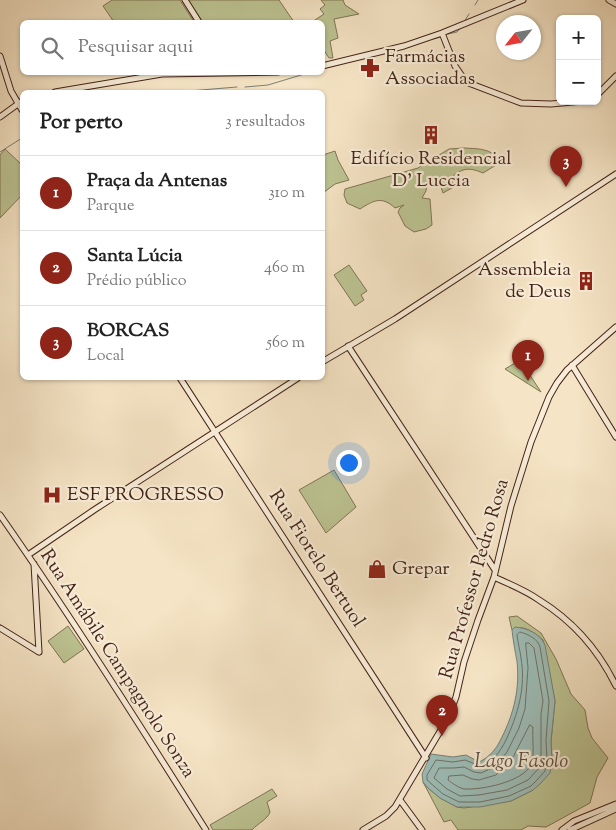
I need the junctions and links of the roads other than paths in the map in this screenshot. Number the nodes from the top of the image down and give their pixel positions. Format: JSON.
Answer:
{"nodes":[{"id":1,"x":185,"y":0,"type":"edge"},
{"id":2,"x":523,"y":0,"type":"edge"},
{"id":3,"x":609,"y":0,"type":"edge"},
{"id":4,"x":616,"y":4,"type":"edge"},
{"id":5,"x":198,"y":20,"type":"edge"},
{"id":6,"x":442,"y":33,"type":"junction"},
{"id":7,"x":0,"y":56,"type":"edge"},
{"id":8,"x":325,"y":65,"type":"edge"},
{"id":9,"x":156,"y":75,"type":"edge"},
{"id":10,"x":616,"y":76,"type":"edge"},
{"id":11,"x":67,"y":90,"type":"edge"},
{"id":12,"x":601,"y":91,"type":"edge"},
{"id":13,"x":20,"y":101,"type":"edge"},
{"id":14,"x":20,"y":103,"type":"edge"},
{"id":15,"x":556,"y":104,"type":"edge"},
{"id":16,"x":0,"y":117,"type":"edge"},
{"id":17,"x":616,"y":174,"type":"edge"},
{"id":18,"x":616,"y":327,"type":"edge"},
{"id":19,"x":348,"y":346,"type":"junction"},
{"id":20,"x":325,"y":360,"type":"edge"},
{"id":21,"x":572,"y":365,"type":"junction"},
{"id":22,"x":181,"y":380,"type":"edge"},
{"id":23,"x":295,"y":380,"type":"edge"},
{"id":24,"x":215,"y":432,"type":"junction"},
{"id":25,"x":616,"y":437,"type":"edge"},
{"id":26,"x":0,"y":515,"type":"edge"},
{"id":27,"x":28,"y":555,"type":"junction"},
{"id":28,"x":34,"y":563,"type":"junction"},
{"id":29,"x":496,"y":570,"type":"junction"},
{"id":30,"x":494,"y":577,"type":"junction"},
{"id":31,"x":0,"y":628,"type":"edge"},
{"id":32,"x":616,"y":686,"type":"edge"},
{"id":33,"x":426,"y":758,"type":"junction"},
{"id":34,"x":400,"y":800,"type":"junction"},
{"id":35,"x":616,"y":804,"type":"edge"},
{"id":36,"x":616,"y":809,"type":"edge"},
{"id":37,"x":362,"y":829,"type":"edge"},
{"id":38,"x":206,"y":830,"type":"edge"},
{"id":39,"x":422,"y":830,"type":"edge"},
{"id":40,"x":562,"y":830,"type":"edge"},
{"id":41,"x":570,"y":830,"type":"edge"}],
"edges":[{"from":1,"to":5,"type":"street"},
{"from":2,"to":6,"type":"street"},
{"from":3,"to":4,"type":"street"},
{"from":6,"to":8,"type":"street"},
{"from":6,"to":15,"type":"street"},
{"from":7,"to":13,"type":"street"},
{"from":9,"to":11,"type":"street"},
{"from":10,"to":12,"type":"street"},
{"from":14,"to":16,"type":"street"},
{"from":17,"to":19,"type":"street"},
{"from":18,"to":21,"type":"street","name":"Rua Professor Pedro Rosa"},
{"from":19,"to":20,"type":"street"},
{"from":19,"to":29,"type":"street"},
{"from":21,"to":25,"type":"street"},
{"from":21,"to":29,"type":"street","name":"Rua Professor Pedro Rosa"},
{"from":22,"to":24,"type":"street","name":"Rua Fiorelo Bertuol"},
{"from":23,"to":24,"type":"street"},
{"from":24,"to":27,"type":"street"},
{"from":24,"to":33,"type":"street","name":"Rua Fiorelo Bertuol"},
{"from":26,"to":27,"type":"street","name":"Rua Amábile Campagnolo Sonza"},
{"from":27,"to":28,"type":"street","name":"Rua Amábile Campagnolo Sonza"},
{"from":28,"to":31,"type":"street"},
{"from":28,"to":38,"type":"street","name":"Rua Amábile Campagnolo Sonza"},
{"from":29,"to":30,"type":"street","name":"Rua Professor Pedro Rosa"},
{"from":30,"to":32,"type":"street"},
{"from":30,"to":33,"type":"street","name":"Rua Professor Pedro Rosa"},
{"from":33,"to":34,"type":"street","name":"Rua Professor Pedro Rosa"},
{"from":34,"to":37,"type":"street","name":"Rua Professor Pedro Rosa"},
{"from":34,"to":39,"type":"street"},
{"from":35,"to":40,"type":"street"},
{"from":36,"to":41,"type":"street"}]}
